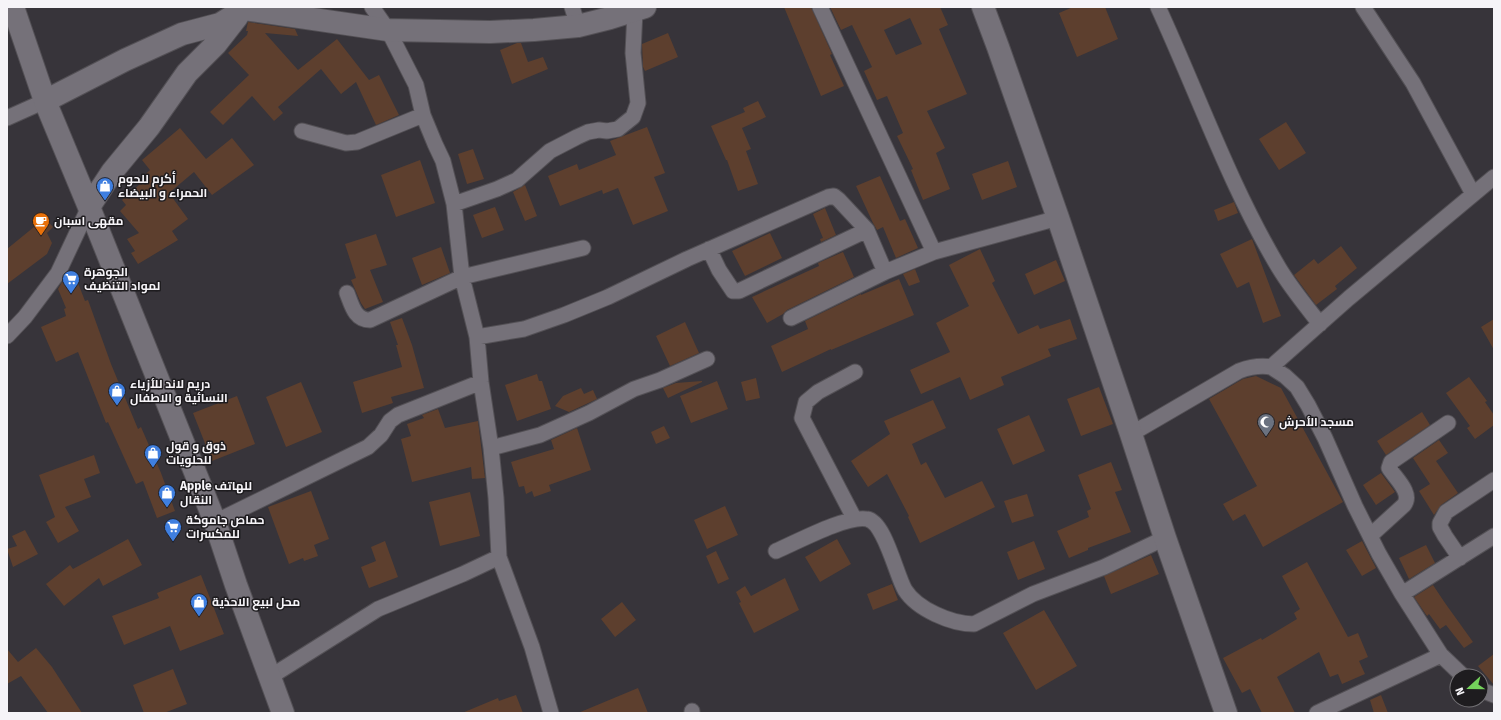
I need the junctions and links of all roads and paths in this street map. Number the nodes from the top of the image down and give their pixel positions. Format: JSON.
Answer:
{"nodes":[{"id":1,"x":372,"y":7,"type":"edge"},
{"id":2,"x":820,"y":7,"type":"edge"},
{"id":3,"x":983,"y":7,"type":"edge"},
{"id":4,"x":1158,"y":7,"type":"edge"},
{"id":5,"x":1363,"y":7,"type":"edge"},
{"id":6,"x":245,"y":8,"type":"edge"},
{"id":7,"x":640,"y":9,"type":"edge"},
{"id":8,"x":12,"y":13,"type":"edge"},
{"id":9,"x":575,"y":16,"type":"edge"},
{"id":10,"x":388,"y":30,"type":"junction"},
{"id":11,"x":45,"y":100,"type":"junction"},
{"id":12,"x":423,"y":115,"type":"junction"},
{"id":13,"x":7,"y":118,"type":"edge"},
{"id":14,"x":302,"y":131,"type":"dead end"},
{"id":15,"x":1494,"y":177,"type":"edge"},
{"id":16,"x":1473,"y":194,"type":"junction"},
{"id":17,"x":454,"y":204,"type":"junction"},
{"id":18,"x":89,"y":207,"type":"junction"},
{"id":19,"x":1058,"y":218,"type":"junction"},
{"id":20,"x":867,"y":230,"type":"junction"},
{"id":21,"x":583,"y":248,"type":"dead end"},
{"id":22,"x":709,"y":249,"type":"junction"},
{"id":23,"x":934,"y":252,"type":"junction"},
{"id":24,"x":885,"y":272,"type":"junction"},
{"id":25,"x":462,"y":277,"type":"junction"},
{"id":26,"x":347,"y":294,"type":"dead end"},
{"id":27,"x":791,"y":318,"type":"dead end"},
{"id":28,"x":1320,"y":324,"type":"junction"},
{"id":29,"x":7,"y":336,"type":"edge"},
{"id":30,"x":477,"y":337,"type":"junction"},
{"id":31,"x":707,"y":359,"type":"dead end"},
{"id":32,"x":1271,"y":367,"type":"junction"},
{"id":33,"x":855,"y":372,"type":"dead end"},
{"id":34,"x":481,"y":382,"type":"junction"},
{"id":35,"x":1448,"y":423,"type":"dead end"},
{"id":36,"x":1132,"y":434,"type":"junction"},
{"id":37,"x":492,"y":448,"type":"junction"},
{"id":38,"x":1494,"y":480,"type":"edge"},
{"id":39,"x":854,"y":518,"type":"junction"},
{"id":40,"x":215,"y":522,"type":"junction"},
{"id":41,"x":1370,"y":536,"type":"junction"},
{"id":42,"x":1494,"y":536,"type":"edge"},
{"id":43,"x":1165,"y":538,"type":"junction"},
{"id":44,"x":776,"y":551,"type":"dead end"},
{"id":45,"x":499,"y":557,"type":"junction"},
{"id":46,"x":1460,"y":558,"type":"junction"},
{"id":47,"x":1402,"y":594,"type":"junction"},
{"id":48,"x":1441,"y":655,"type":"junction"},
{"id":49,"x":1455,"y":668,"type":"edge"},
{"id":50,"x":270,"y":677,"type":"junction"},
{"id":51,"x":284,"y":713,"type":"edge"},
{"id":52,"x":551,"y":713,"type":"edge"},
{"id":53,"x":1226,"y":713,"type":"edge"},
{"id":54,"x":1317,"y":713,"type":"edge"}],
"edges":[{"from":1,"to":10,"type":"street"},
{"from":2,"to":23,"type":"street"},
{"from":3,"to":19,"type":"street"},
{"from":4,"to":28,"type":"street"},
{"from":5,"to":16,"type":"street"},
{"from":6,"to":10,"type":"street"},
{"from":6,"to":11,"type":"street"},
{"from":6,"to":18,"type":"street"},
{"from":7,"to":9,"type":"street"},
{"from":7,"to":17,"type":"street"},
{"from":8,"to":11,"type":"street"},
{"from":9,"to":10,"type":"street"},
{"from":10,"to":12,"type":"street"},
{"from":11,"to":13,"type":"street"},
{"from":11,"to":18,"type":"street"},
{"from":12,"to":14,"type":"street"},
{"from":12,"to":17,"type":"street"},
{"from":15,"to":16,"type":"street"},
{"from":16,"to":28,"type":"street"},
{"from":17,"to":25,"type":"street"},
{"from":18,"to":29,"type":"street"},
{"from":18,"to":40,"type":"street"},
{"from":19,"to":23,"type":"street"},
{"from":19,"to":36,"type":"street"},
{"from":20,"to":22,"type":"street"},
{"from":20,"to":22,"type":"street"},
{"from":20,"to":24,"type":"street"},
{"from":21,"to":25,"type":"street"},
{"from":22,"to":30,"type":"street"},
{"from":23,"to":24,"type":"street"},
{"from":24,"to":27,"type":"street"},
{"from":25,"to":26,"type":"street"},
{"from":25,"to":30,"type":"street"},
{"from":28,"to":32,"type":"street"},
{"from":30,"to":34,"type":"street"},
{"from":31,"to":37,"type":"street"},
{"from":32,"to":36,"type":"street"},
{"from":32,"to":41,"type":"street"},
{"from":33,"to":39,"type":"street"},
{"from":34,"to":37,"type":"street"},
{"from":34,"to":40,"type":"street"},
{"from":35,"to":41,"type":"street"},
{"from":36,"to":43,"type":"street"},
{"from":37,"to":45,"type":"street"},
{"from":38,"to":46,"type":"street"},
{"from":39,"to":43,"type":"street"},
{"from":39,"to":44,"type":"street"},
{"from":40,"to":50,"type":"street"},
{"from":41,"to":47,"type":"street"},
{"from":42,"to":46,"type":"street"},
{"from":43,"to":53,"type":"street"},
{"from":45,"to":50,"type":"street"},
{"from":45,"to":52,"type":"street"},
{"from":46,"to":47,"type":"street"},
{"from":47,"to":48,"type":"street"},
{"from":48,"to":49,"type":"street"},
{"from":48,"to":54,"type":"street"},
{"from":50,"to":51,"type":"street"}]}
